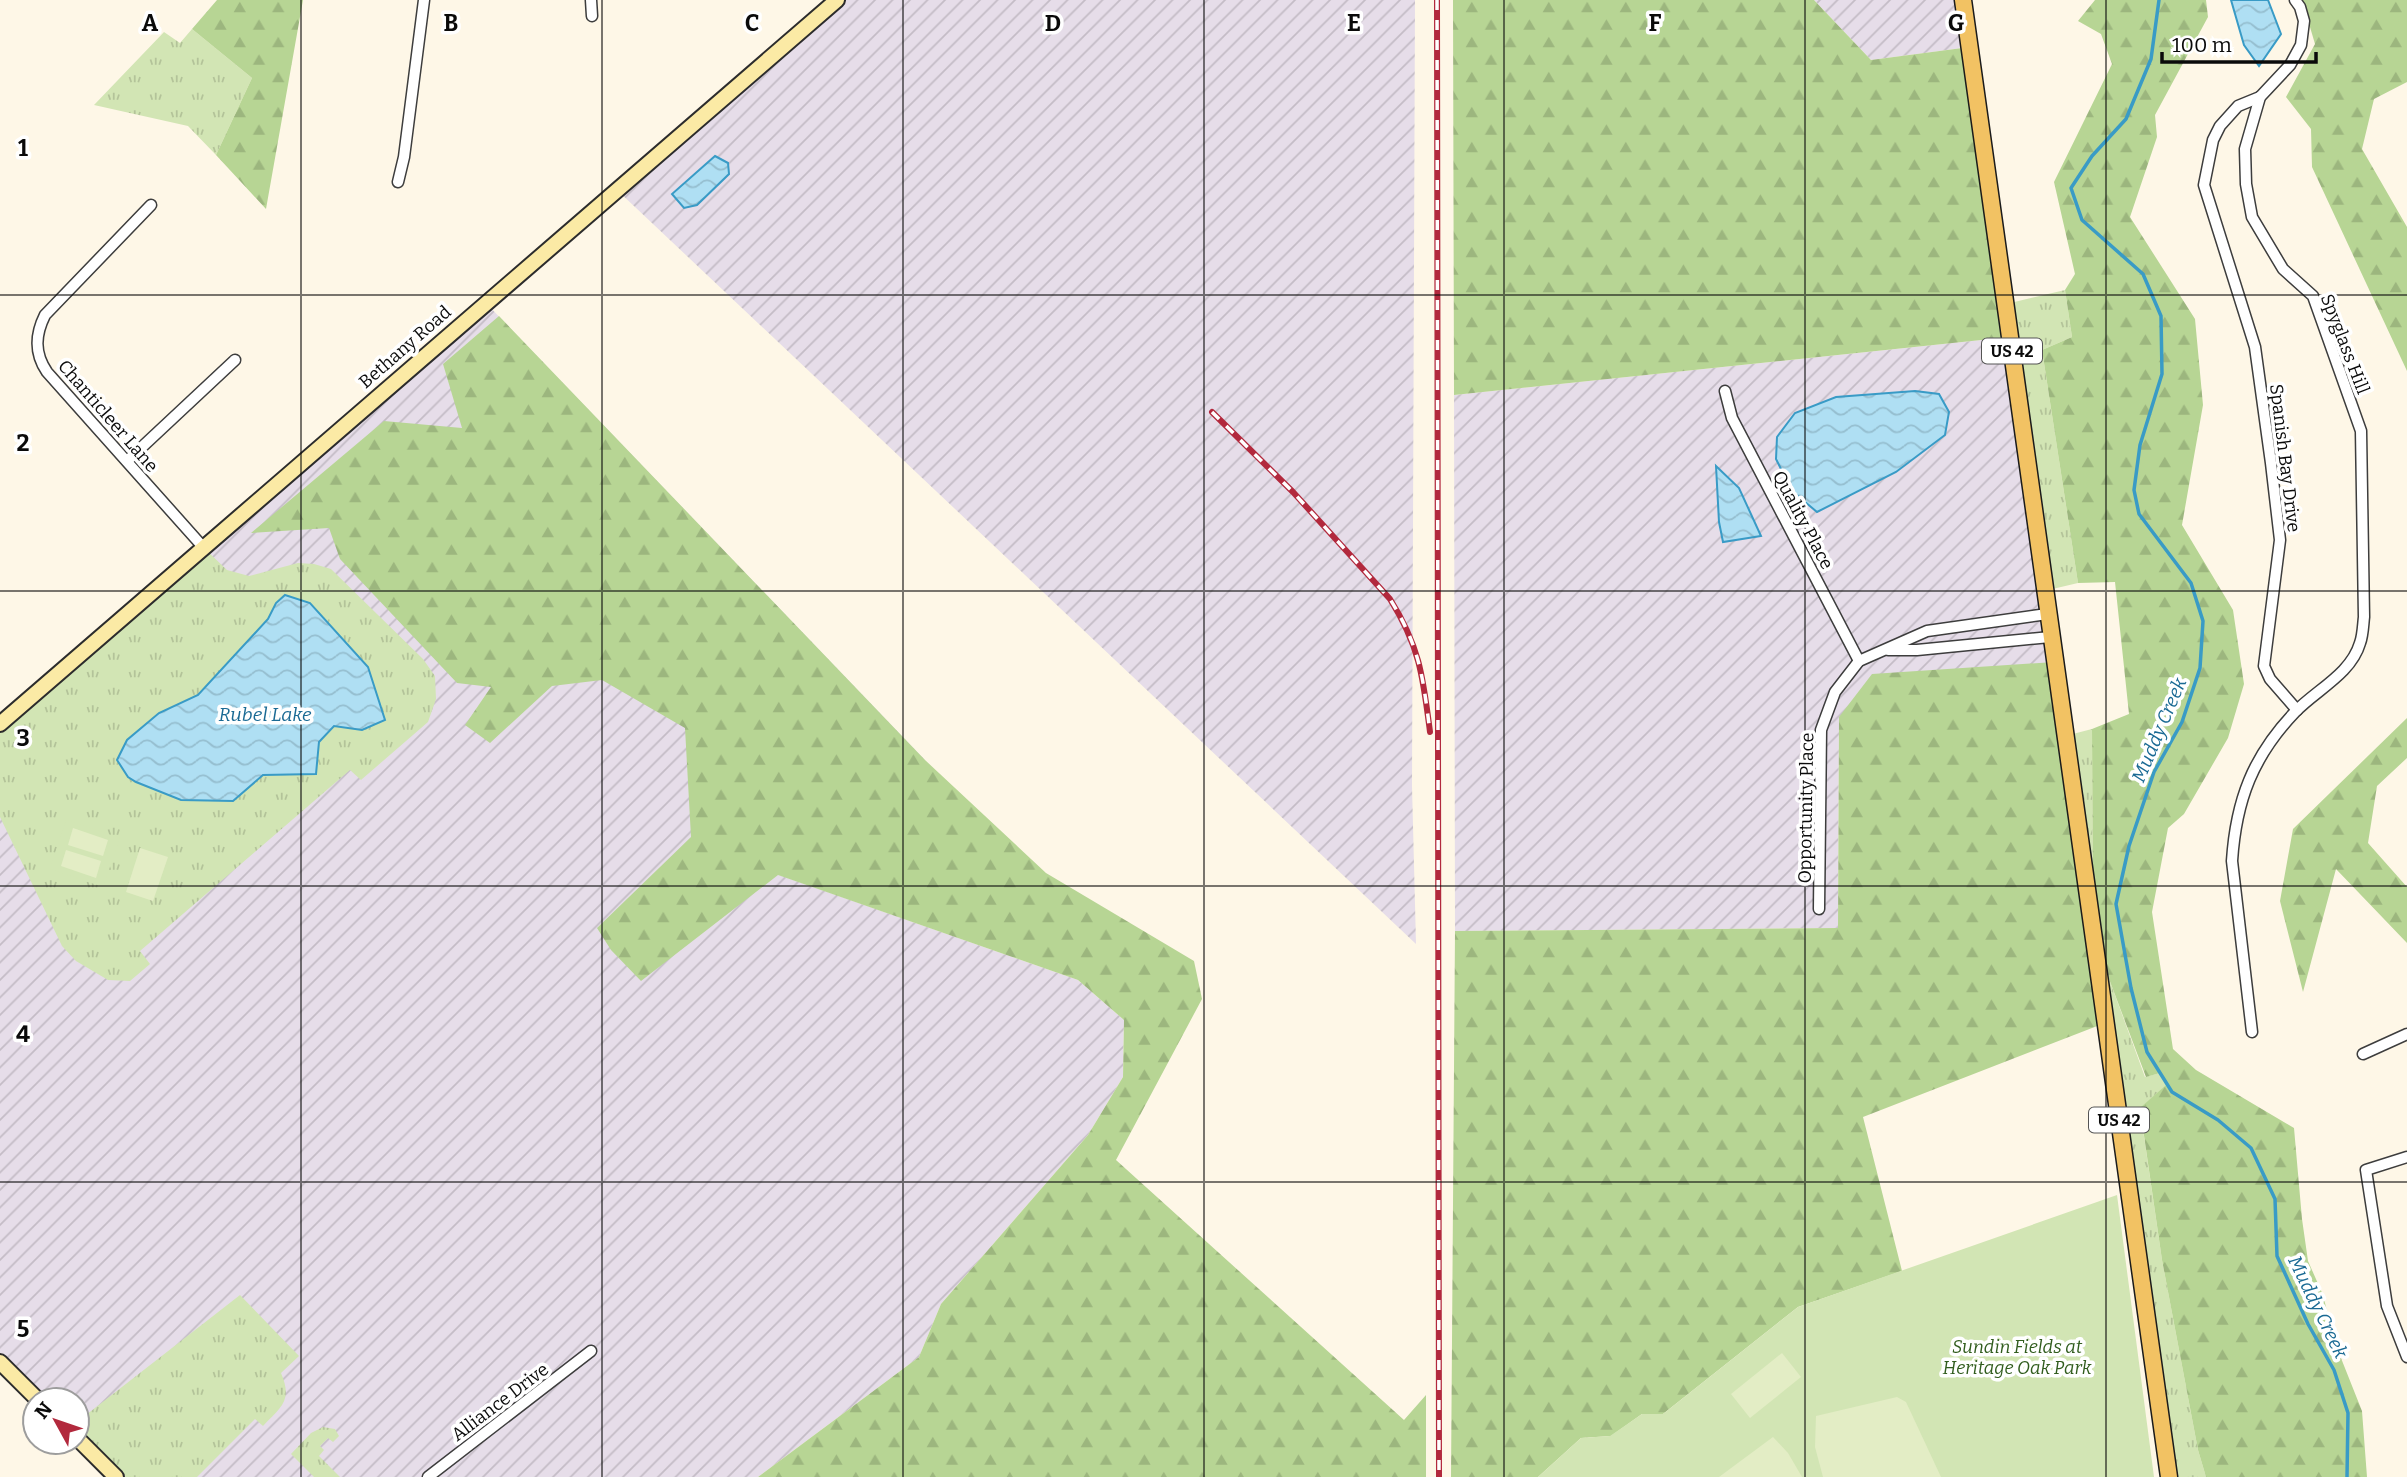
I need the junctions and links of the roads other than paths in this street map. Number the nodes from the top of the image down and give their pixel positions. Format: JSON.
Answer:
{"nodes":[{"id":1,"x":424,"y":0,"type":"edge"},
{"id":2,"x":591,"y":0,"type":"edge"},
{"id":3,"x":836,"y":0,"type":"edge"},
{"id":4,"x":1963,"y":0,"type":"edge"},
{"id":5,"x":2295,"y":0,"type":"edge"},
{"id":6,"x":592,"y":16,"type":"dead end"},
{"id":7,"x":2260,"y":97,"type":"junction"},
{"id":8,"x":398,"y":182,"type":"dead end"},
{"id":9,"x":151,"y":205,"type":"dead end"},
{"id":10,"x":235,"y":360,"type":"dead end"},
{"id":11,"x":1725,"y":391,"type":"dead end"},
{"id":12,"x":127,"y":461,"type":"junction"},
{"id":13,"x":203,"y":547,"type":"junction"},
{"id":14,"x":2047,"y":614,"type":"junction"},
{"id":15,"x":2050,"y":637,"type":"junction"},
{"id":16,"x":1884,"y":650,"type":"junction"},
{"id":17,"x":1859,"y":661,"type":"junction"},
{"id":18,"x":2297,"y":710,"type":"junction"},
{"id":19,"x":0,"y":724,"type":"edge"},
{"id":20,"x":1819,"y":909,"type":"dead end"},
{"id":21,"x":2252,"y":1032,"type":"dead end"},
{"id":22,"x":2407,"y":1034,"type":"edge"},
{"id":23,"x":2362,"y":1054,"type":"dead end"},
{"id":24,"x":2407,"y":1157,"type":"edge"},
{"id":25,"x":591,"y":1351,"type":"dead end"},
{"id":26,"x":2407,"y":1357,"type":"edge"},
{"id":27,"x":0,"y":1362,"type":"edge"},
{"id":28,"x":24,"y":1386,"type":"edge"},
{"id":29,"x":91,"y":1452,"type":"edge"},
{"id":30,"x":116,"y":1477,"type":"edge"},
{"id":31,"x":428,"y":1477,"type":"edge"},
{"id":32,"x":2168,"y":1477,"type":"edge"}],
"edges":[{"from":1,"to":8,"type":"street"},
{"from":2,"to":6,"type":"street"},
{"from":3,"to":13,"type":"main road","name":"Bethany Road"},
{"from":4,"to":14,"type":"main road","number":"US 42"},
{"from":5,"to":7,"type":"street","name":"Spyglass Hill"},
{"from":7,"to":18,"type":"street","name":"Spanish Bay Drive"},
{"from":7,"to":18,"type":"street","name":"Spyglass Hill"},
{"from":9,"to":12,"type":"street","name":"Chanticleer Lane"},
{"from":10,"to":12,"type":"street"},
{"from":11,"to":17,"type":"street","name":"Quality Place"},
{"from":12,"to":13,"type":"street","name":"Chanticleer Lane"},
{"from":13,"to":19,"type":"main road","name":"Bethany Road"},
{"from":14,"to":15,"type":"main road","number":"US 42"},
{"from":14,"to":16,"type":"street","name":"Opportunity Place"},
{"from":15,"to":16,"type":"street","name":"Opportunity Place"},
{"from":15,"to":32,"type":"main road","number":"US 42"},
{"from":16,"to":17,"type":"street","name":"Opportunity Place"},
{"from":17,"to":20,"type":"street","name":"Opportunity Place"},
{"from":18,"to":21,"type":"street"},
{"from":22,"to":23,"type":"street"},
{"from":24,"to":26,"type":"street"},
{"from":25,"to":31,"type":"street","name":"Alliance Drive"},
{"from":27,"to":28,"type":"main road"},
{"from":29,"to":30,"type":"main road"}]}
